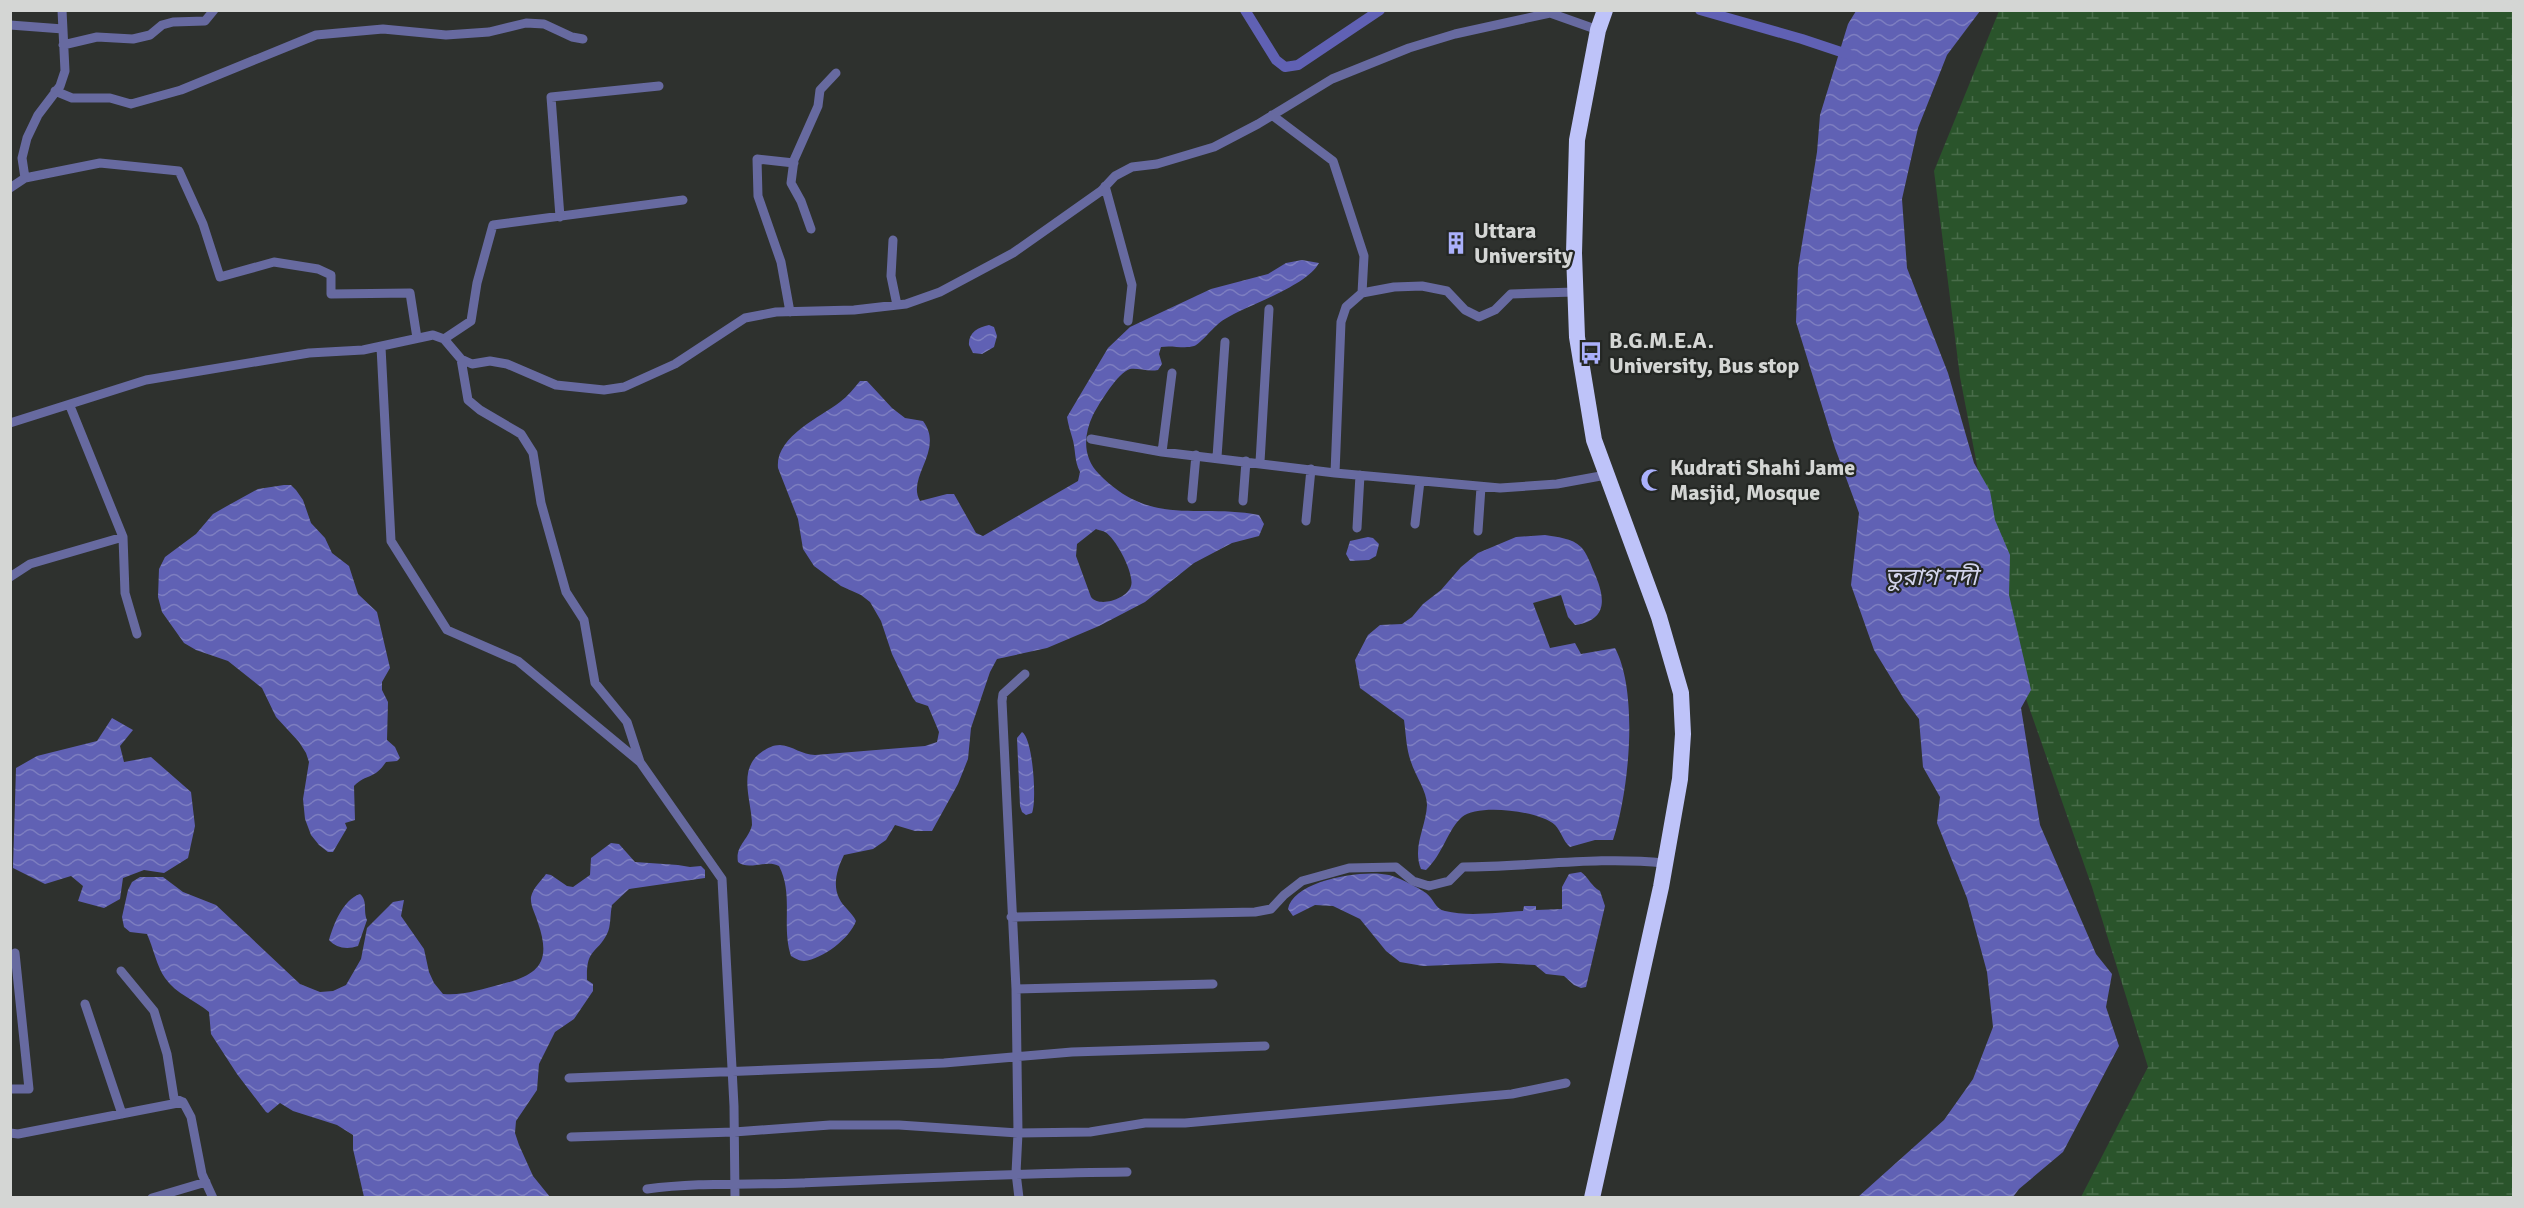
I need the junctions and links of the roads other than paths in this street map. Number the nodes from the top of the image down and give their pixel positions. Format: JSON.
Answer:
{"nodes":[{"id":1,"x":62,"y":10,"type":"edge"},
{"id":2,"x":214,"y":10,"type":"edge"},
{"id":3,"x":1602,"y":20,"type":"edge"},
{"id":4,"x":10,"y":25,"type":"edge"},
{"id":5,"x":63,"y":29,"type":"junction"},
{"id":6,"x":583,"y":39,"type":"dead end"},
{"id":7,"x":63,"y":45,"type":"junction"},
{"id":8,"x":836,"y":73,"type":"dead end"},
{"id":9,"x":659,"y":86,"type":"dead end"},
{"id":10,"x":55,"y":91,"type":"junction"},
{"id":11,"x":1272,"y":115,"type":"junction"},
{"id":12,"x":794,"y":163,"type":"junction"},
{"id":13,"x":25,"y":178,"type":"junction"},
{"id":14,"x":1105,"y":186,"type":"junction"},
{"id":15,"x":10,"y":188,"type":"edge"},
{"id":16,"x":683,"y":201,"type":"dead end"},
{"id":17,"x":560,"y":217,"type":"junction"},
{"id":18,"x":811,"y":230,"type":"dead end"},
{"id":19,"x":893,"y":240,"type":"dead end"},
{"id":20,"x":1575,"y":292,"type":"junction"},
{"id":21,"x":1362,"y":293,"type":"junction"},
{"id":22,"x":897,"y":305,"type":"junction"},
{"id":23,"x":1269,"y":309,"type":"dead end"},
{"id":24,"x":790,"y":312,"type":"junction"},
{"id":25,"x":1128,"y":321,"type":"dead end"},
{"id":26,"x":417,"y":338,"type":"junction"},
{"id":27,"x":444,"y":339,"type":"junction"},
{"id":28,"x":1225,"y":342,"type":"dead end"},
{"id":29,"x":381,"y":346,"type":"junction"},
{"id":30,"x":460,"y":359,"type":"junction"},
{"id":31,"x":1172,"y":373,"type":"dead end"},
{"id":32,"x":70,"y":405,"type":"junction"},
{"id":33,"x":10,"y":423,"type":"edge"},
{"id":34,"x":1091,"y":439,"type":"dead end"},
{"id":35,"x":1162,"y":452,"type":"junction"},
{"id":36,"x":1196,"y":455,"type":"junction"},
{"id":37,"x":1216,"y":457,"type":"junction"},
{"id":38,"x":1246,"y":460,"type":"junction"},
{"id":39,"x":1260,"y":462,"type":"junction"},
{"id":40,"x":1311,"y":469,"type":"junction"},
{"id":41,"x":1335,"y":473,"type":"junction"},
{"id":42,"x":1360,"y":475,"type":"junction"},
{"id":43,"x":1606,"y":475,"type":"junction"},
{"id":44,"x":1420,"y":481,"type":"junction"},
{"id":45,"x":1481,"y":487,"type":"junction"},
{"id":46,"x":1192,"y":499,"type":"dead end"},
{"id":47,"x":1243,"y":501,"type":"dead end"},
{"id":48,"x":1306,"y":522,"type":"dead end"},
{"id":49,"x":1415,"y":524,"type":"dead end"},
{"id":50,"x":1357,"y":528,"type":"dead end"},
{"id":51,"x":1478,"y":531,"type":"dead end"},
{"id":52,"x":123,"y":537,"type":"junction"},
{"id":53,"x":10,"y":577,"type":"edge"},
{"id":54,"x":137,"y":634,"type":"dead end"},
{"id":55,"x":1025,"y":674,"type":"dead end"},
{"id":56,"x":640,"y":762,"type":"junction"},
{"id":57,"x":1664,"y":863,"type":"junction"},
{"id":58,"x":1011,"y":917,"type":"junction"},
{"id":59,"x":15,"y":953,"type":"dead end"},
{"id":60,"x":121,"y":971,"type":"dead end"},
{"id":61,"x":1213,"y":984,"type":"dead end"},
{"id":62,"x":1016,"y":989,"type":"junction"},
{"id":63,"x":85,"y":1004,"type":"dead end"},
{"id":64,"x":1265,"y":1046,"type":"dead end"},
{"id":65,"x":1016,"y":1057,"type":"junction"},
{"id":66,"x":732,"y":1071,"type":"junction"},
{"id":67,"x":569,"y":1078,"type":"dead end"},
{"id":68,"x":1566,"y":1083,"type":"dead end"},
{"id":69,"x":10,"y":1089,"type":"edge"},
{"id":70,"x":183,"y":1102,"type":"junction"},
{"id":71,"x":122,"y":1114,"type":"junction"},
{"id":72,"x":734,"y":1132,"type":"junction"},
{"id":73,"x":10,"y":1133,"type":"edge"},
{"id":74,"x":1018,"y":1133,"type":"junction"},
{"id":75,"x":571,"y":1137,"type":"dead end"},
{"id":76,"x":1127,"y":1172,"type":"dead end"},
{"id":77,"x":1016,"y":1173,"type":"junction"},
{"id":78,"x":206,"y":1182,"type":"junction"},
{"id":79,"x":735,"y":1183,"type":"junction"},
{"id":80,"x":647,"y":1189,"type":"dead end"},
{"id":81,"x":152,"y":1197,"type":"edge"},
{"id":82,"x":213,"y":1197,"type":"edge"},
{"id":83,"x":735,"y":1197,"type":"edge"},
{"id":84,"x":1019,"y":1197,"type":"edge"},
{"id":85,"x":1592,"y":1197,"type":"edge"}],
"edges":[{"from":1,"to":5,"type":"street"},
{"from":2,"to":7,"type":"street"},
{"from":3,"to":11,"type":"street"},
{"from":3,"to":20,"type":"highway"},
{"from":4,"to":5,"type":"street"},
{"from":5,"to":7,"type":"street"},
{"from":6,"to":10,"type":"street"},
{"from":7,"to":10,"type":"street"},
{"from":8,"to":12,"type":"street"},
{"from":9,"to":17,"type":"street"},
{"from":10,"to":13,"type":"street"},
{"from":11,"to":14,"type":"street"},
{"from":11,"to":21,"type":"street"},
{"from":12,"to":18,"type":"street"},
{"from":12,"to":24,"type":"street"},
{"from":13,"to":15,"type":"street"},
{"from":13,"to":26,"type":"street"},
{"from":14,"to":22,"type":"street"},
{"from":14,"to":25,"type":"street"},
{"from":16,"to":17,"type":"street"},
{"from":17,"to":27,"type":"street"},
{"from":19,"to":22,"type":"street"},
{"from":20,"to":21,"type":"street"},
{"from":20,"to":43,"type":"highway"},
{"from":21,"to":41,"type":"street"},
{"from":22,"to":24,"type":"street"},
{"from":23,"to":39,"type":"street"},
{"from":24,"to":30,"type":"street"},
{"from":26,"to":27,"type":"street"},
{"from":26,"to":29,"type":"street"},
{"from":27,"to":30,"type":"street"},
{"from":28,"to":37,"type":"street"},
{"from":29,"to":32,"type":"street"},
{"from":29,"to":56,"type":"street"},
{"from":30,"to":56,"type":"street"},
{"from":31,"to":35,"type":"street"},
{"from":32,"to":33,"type":"street"},
{"from":32,"to":52,"type":"street"},
{"from":34,"to":35,"type":"street"},
{"from":35,"to":36,"type":"street"},
{"from":36,"to":37,"type":"street"},
{"from":36,"to":46,"type":"street"},
{"from":37,"to":38,"type":"street"},
{"from":38,"to":39,"type":"street"},
{"from":38,"to":47,"type":"street"},
{"from":39,"to":40,"type":"street"},
{"from":40,"to":41,"type":"street"},
{"from":40,"to":48,"type":"street"},
{"from":41,"to":42,"type":"street"},
{"from":42,"to":44,"type":"street"},
{"from":42,"to":50,"type":"street"},
{"from":43,"to":45,"type":"street"},
{"from":43,"to":57,"type":"highway"},
{"from":44,"to":45,"type":"street"},
{"from":44,"to":49,"type":"street"},
{"from":45,"to":51,"type":"street"},
{"from":52,"to":53,"type":"street"},
{"from":52,"to":54,"type":"street"},
{"from":55,"to":58,"type":"street"},
{"from":56,"to":66,"type":"street"},
{"from":57,"to":58,"type":"street"},
{"from":57,"to":85,"type":"highway"},
{"from":58,"to":62,"type":"street"},
{"from":59,"to":69,"type":"street"},
{"from":60,"to":70,"type":"street"},
{"from":61,"to":62,"type":"street"},
{"from":62,"to":65,"type":"street"},
{"from":63,"to":71,"type":"street"},
{"from":64,"to":65,"type":"street"},
{"from":65,"to":66,"type":"street"},
{"from":65,"to":74,"type":"street"},
{"from":66,"to":67,"type":"street"},
{"from":66,"to":72,"type":"street"},
{"from":68,"to":74,"type":"street"},
{"from":70,"to":71,"type":"street"},
{"from":70,"to":78,"type":"street"},
{"from":71,"to":73,"type":"street"},
{"from":72,"to":74,"type":"street"},
{"from":72,"to":75,"type":"street"},
{"from":72,"to":79,"type":"street"},
{"from":74,"to":77,"type":"street"},
{"from":76,"to":77,"type":"street"},
{"from":77,"to":79,"type":"street"},
{"from":77,"to":84,"type":"street"},
{"from":78,"to":81,"type":"street"},
{"from":78,"to":82,"type":"street"},
{"from":79,"to":80,"type":"street"},
{"from":79,"to":83,"type":"street"}]}
